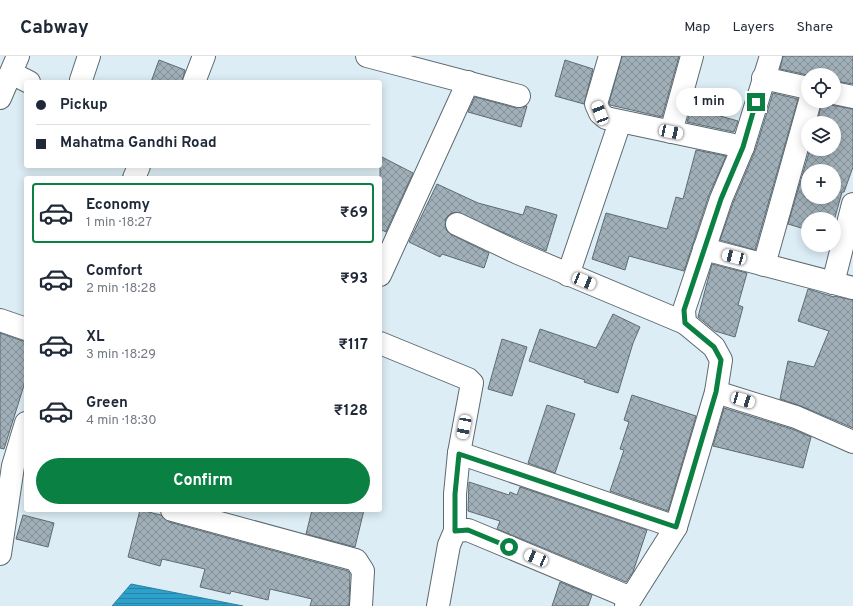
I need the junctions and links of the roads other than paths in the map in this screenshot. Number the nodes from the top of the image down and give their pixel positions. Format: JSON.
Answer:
{"nodes":[{"id":1,"x":89,"y":56,"type":"edge"},
{"id":2,"x":204,"y":56,"type":"edge"},
{"id":3,"x":367,"y":56,"type":"edge"},
{"id":4,"x":610,"y":56,"type":"edge"},
{"id":5,"x":692,"y":56,"type":"edge"},
{"id":6,"x":771,"y":56,"type":"edge"},
{"id":7,"x":19,"y":70,"type":"edge"},
{"id":8,"x":763,"y":78,"type":"junction"},
{"id":9,"x":84,"y":80,"type":"edge"},
{"id":10,"x":195,"y":80,"type":"edge"},
{"id":11,"x":468,"y":82,"type":"junction"},
{"id":12,"x":801,"y":86,"type":"edge"},
{"id":13,"x":841,"y":94,"type":"edge"},
{"id":14,"x":519,"y":96,"type":"dead end"},
{"id":15,"x":853,"y":97,"type":"edge"},
{"id":16,"x":0,"y":98,"type":"edge"},
{"id":17,"x":808,"y":108,"type":"edge"},
{"id":18,"x":620,"y":122,"type":"junction"},
{"id":19,"x":671,"y":132,"type":"junction"},
{"id":20,"x":743,"y":147,"type":"junction"},
{"id":21,"x":853,"y":204,"type":"edge"},
{"id":22,"x":457,"y":224,"type":"dead end"},
{"id":23,"x":704,"y":249,"type":"junction"},
{"id":24,"x":764,"y":265,"type":"junction"},
{"id":25,"x":382,"y":271,"type":"edge"},
{"id":26,"x":568,"y":275,"type":"junction"},
{"id":27,"x":843,"y":286,"type":"edge"},
{"id":28,"x":0,"y":320,"type":"edge"},
{"id":29,"x":685,"y":323,"type":"junction"},
{"id":30,"x":24,"y":328,"type":"edge"},
{"id":31,"x":382,"y":344,"type":"edge"},
{"id":32,"x":716,"y":392,"type":"junction"},
{"id":33,"x":24,"y":430,"type":"edge"},
{"id":34,"x":853,"y":442,"type":"edge"},
{"id":35,"x":459,"y":454,"type":"junction"},
{"id":36,"x":13,"y":467,"type":"edge"},
{"id":37,"x":187,"y":512,"type":"edge"},
{"id":38,"x":217,"y":516,"type":"edge"},
{"id":39,"x":676,"y":527,"type":"junction"},
{"id":40,"x":455,"y":531,"type":"junction"},
{"id":41,"x":0,"y":554,"type":"edge"},
{"id":42,"x":629,"y":602,"type":"edge"},
{"id":43,"x":361,"y":606,"type":"edge"},
{"id":44,"x":438,"y":606,"type":"edge"}],
"edges":[{"from":1,"to":9,"type":"street"},
{"from":2,"to":10,"type":"street"},
{"from":3,"to":11,"type":"street"},
{"from":4,"to":18,"type":"street"},
{"from":5,"to":19,"type":"street"},
{"from":6,"to":8,"type":"street"},
{"from":7,"to":16,"type":"street"},
{"from":8,"to":12,"type":"street"},
{"from":8,"to":20,"type":"street"},
{"from":11,"to":14,"type":"street"},
{"from":11,"to":25,"type":"street"},
{"from":13,"to":15,"type":"street"},
{"from":17,"to":24,"type":"street"},
{"from":18,"to":19,"type":"street"},
{"from":18,"to":26,"type":"street"},
{"from":19,"to":20,"type":"street"},
{"from":20,"to":23,"type":"street"},
{"from":21,"to":27,"type":"street"},
{"from":22,"to":26,"type":"street"},
{"from":23,"to":24,"type":"street"},
{"from":23,"to":29,"type":"street"},
{"from":24,"to":27,"type":"street"},
{"from":26,"to":29,"type":"street"},
{"from":28,"to":30,"type":"street"},
{"from":29,"to":32,"type":"street"},
{"from":31,"to":35,"type":"street"},
{"from":32,"to":34,"type":"street"},
{"from":32,"to":39,"type":"street"},
{"from":33,"to":36,"type":"street"},
{"from":35,"to":39,"type":"street"},
{"from":35,"to":40,"type":"street"},
{"from":36,"to":41,"type":"street"},
{"from":37,"to":38,"type":"street"},
{"from":38,"to":43,"type":"street"},
{"from":39,"to":42,"type":"street"},
{"from":40,"to":42,"type":"street"},
{"from":40,"to":44,"type":"street"}]}
